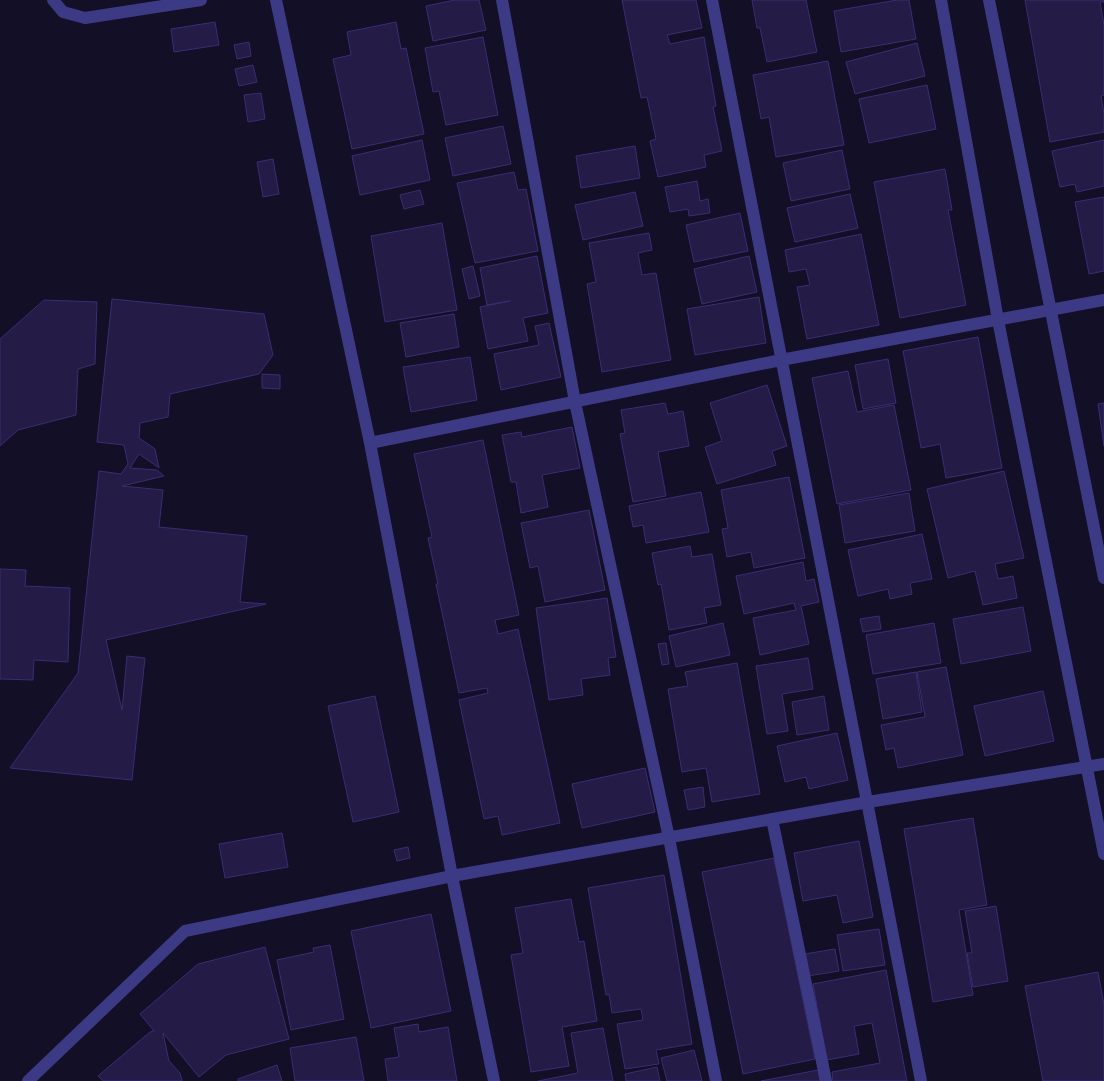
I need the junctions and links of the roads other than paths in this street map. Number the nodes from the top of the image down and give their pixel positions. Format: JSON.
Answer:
{"nodes":[{"id":1,"x":53,"y":0,"type":"edge"},
{"id":2,"x":201,"y":0,"type":"edge"},
{"id":3,"x":276,"y":0,"type":"edge"},
{"id":4,"x":502,"y":0,"type":"edge"},
{"id":5,"x":712,"y":0,"type":"edge"},
{"id":6,"x":940,"y":0,"type":"edge"},
{"id":7,"x":989,"y":0,"type":"edge"},
{"id":8,"x":1104,"y":300,"type":"edge"},
{"id":9,"x":1050,"y":310,"type":"junction"},
{"id":10,"x":998,"y":320,"type":"junction"},
{"id":11,"x":781,"y":360,"type":"junction"},
{"id":12,"x":575,"y":402,"type":"junction"},
{"id":13,"x":370,"y":443,"type":"junction"},
{"id":14,"x":1104,"y":578,"type":"edge"},
{"id":15,"x":1104,"y":764,"type":"edge"},
{"id":16,"x":1086,"y":768,"type":"junction"},
{"id":17,"x":868,"y":802,"type":"junction"},
{"id":18,"x":772,"y":819,"type":"junction"},
{"id":19,"x":670,"y":838,"type":"junction"},
{"id":20,"x":1104,"y":854,"type":"edge"},
{"id":21,"x":452,"y":876,"type":"junction"},
{"id":22,"x":28,"y":1081,"type":"edge"},
{"id":23,"x":494,"y":1081,"type":"edge"},
{"id":24,"x":716,"y":1081,"type":"edge"},
{"id":25,"x":826,"y":1081,"type":"edge"},
{"id":26,"x":921,"y":1081,"type":"edge"}],
"edges":[{"from":1,"to":2,"type":"street"},
{"from":3,"to":13,"type":"street"},
{"from":4,"to":12,"type":"street"},
{"from":5,"to":11,"type":"street"},
{"from":6,"to":10,"type":"street"},
{"from":7,"to":9,"type":"street"},
{"from":8,"to":9,"type":"street"},
{"from":9,"to":10,"type":"street"},
{"from":9,"to":14,"type":"street"},
{"from":10,"to":11,"type":"street"},
{"from":10,"to":16,"type":"street"},
{"from":11,"to":12,"type":"street"},
{"from":11,"to":17,"type":"street"},
{"from":12,"to":13,"type":"street"},
{"from":12,"to":19,"type":"street"},
{"from":13,"to":21,"type":"street"},
{"from":15,"to":16,"type":"street"},
{"from":16,"to":17,"type":"street"},
{"from":16,"to":20,"type":"street"},
{"from":17,"to":18,"type":"street"},
{"from":17,"to":26,"type":"street"},
{"from":18,"to":19,"type":"street"},
{"from":18,"to":25,"type":"street"},
{"from":19,"to":21,"type":"street"},
{"from":19,"to":24,"type":"street"},
{"from":21,"to":22,"type":"street"},
{"from":21,"to":23,"type":"street"}]}
